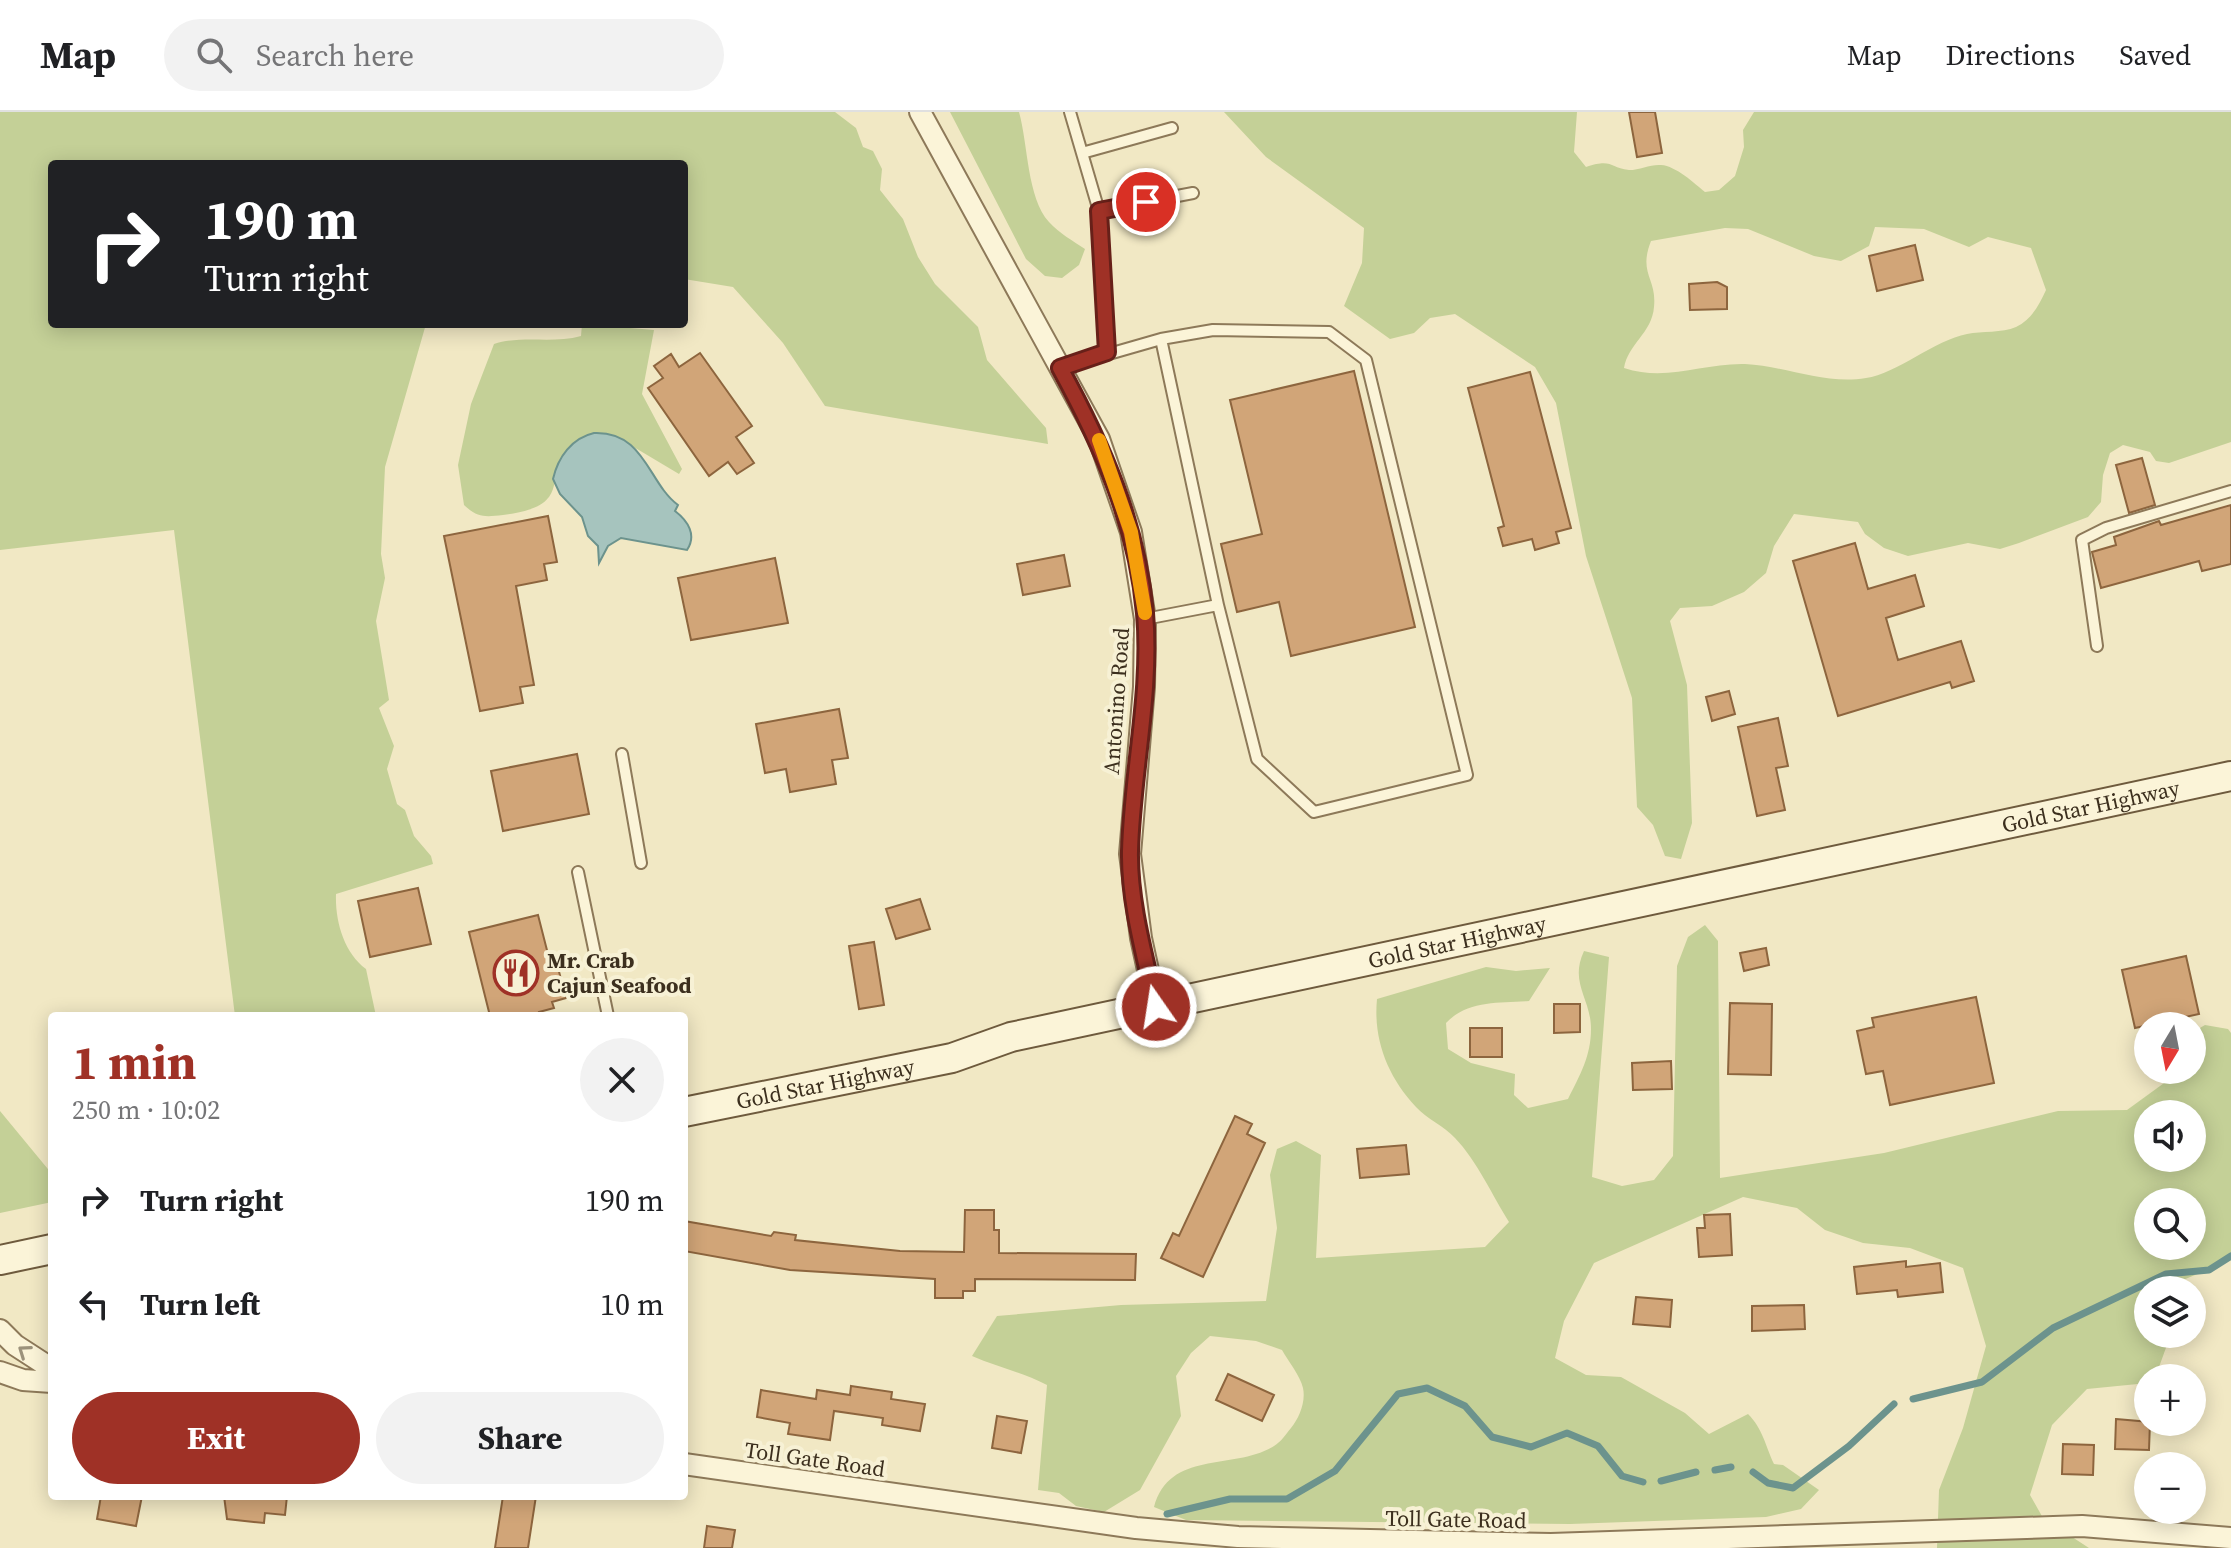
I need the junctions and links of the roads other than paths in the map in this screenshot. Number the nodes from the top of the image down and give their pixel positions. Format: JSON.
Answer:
{"nodes":[{"id":1,"x":920,"y":112,"type":"edge"},
{"id":2,"x":1070,"y":112,"type":"edge"},
{"id":3,"x":1172,"y":128,"type":"dead end"},
{"id":4,"x":1082,"y":153,"type":"junction"},
{"id":5,"x":1193,"y":193,"type":"dead end"},
{"id":6,"x":1099,"y":211,"type":"junction"},
{"id":7,"x":1161,"y":339,"type":"junction"},
{"id":8,"x":1107,"y":352,"type":"junction"},
{"id":9,"x":1060,"y":368,"type":"junction"},
{"id":10,"x":2231,"y":491,"type":"edge"},
{"id":11,"x":1218,"y":605,"type":"junction"},
{"id":12,"x":1145,"y":619,"type":"junction"},
{"id":13,"x":2097,"y":646,"type":"dead end"},
{"id":14,"x":622,"y":754,"type":"dead end"},
{"id":15,"x":2231,"y":776,"type":"edge"},
{"id":16,"x":641,"y":863,"type":"dead end"},
{"id":17,"x":578,"y":872,"type":"dead end"},
{"id":18,"x":1156,"y":1007,"type":"junction"},
{"id":19,"x":607,"y":1012,"type":"edge"},
{"id":20,"x":688,"y":1111,"type":"edge"},
{"id":21,"x":48,"y":1250,"type":"edge"},
{"id":22,"x":0,"y":1260,"type":"edge"},
{"id":23,"x":0,"y":1330,"type":"edge"},
{"id":24,"x":48,"y":1366,"type":"edge"},
{"id":25,"x":0,"y":1372,"type":"edge"},
{"id":26,"x":48,"y":1382,"type":"edge"},
{"id":27,"x":688,"y":1465,"type":"edge"},
{"id":28,"x":1135,"y":1538,"type":"edge"},
{"id":29,"x":2231,"y":1538,"type":"edge"},
{"id":30,"x":1551,"y":1546,"type":"edge"}],
"edges":[{"from":1,"to":9,"type":"street","name":"Antonino Road"},
{"from":2,"to":4,"type":"lane"},
{"from":3,"to":4,"type":"lane"},
{"from":4,"to":6,"type":"lane"},
{"from":5,"to":6,"type":"lane"},
{"from":6,"to":8,"type":"lane"},
{"from":7,"to":8,"type":"lane"},
{"from":7,"to":11,"type":"lane"},
{"from":7,"to":11,"type":"lane"},
{"from":8,"to":9,"type":"lane"},
{"from":9,"to":12,"type":"street","name":"Antonino Road"},
{"from":10,"to":13,"type":"lane"},
{"from":11,"to":12,"type":"lane"},
{"from":12,"to":18,"type":"street","name":"Antonino Road"},
{"from":14,"to":16,"type":"lane"},
{"from":15,"to":18,"type":"main road","name":"Gold Star Highway"},
{"from":17,"to":19,"type":"lane"},
{"from":18,"to":20,"type":"main road","name":"Gold Star Highway"},
{"from":21,"to":22,"type":"main road"},
{"from":24,"to":23,"type":"street","one_way":true},
{"from":25,"to":26,"type":"street"},
{"from":27,"to":28,"type":"street","name":"Toll Gate Road"},
{"from":28,"to":30,"type":"street","name":"Toll Gate Road"},
{"from":29,"to":30,"type":"street","name":"Toll Gate Road"}]}
